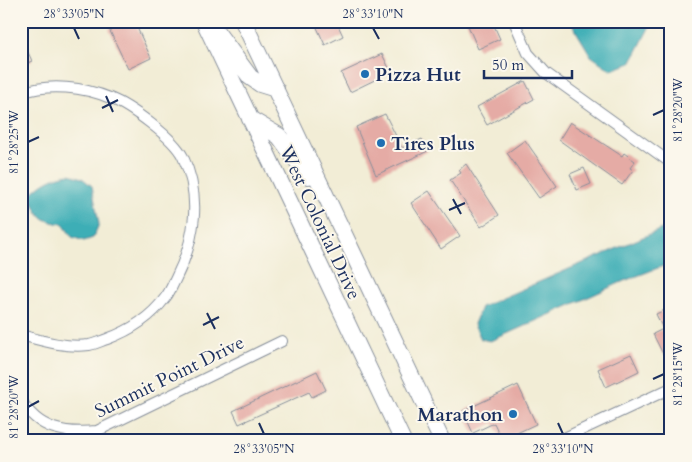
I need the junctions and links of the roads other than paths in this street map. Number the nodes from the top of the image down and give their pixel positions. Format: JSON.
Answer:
{"nodes":[{"id":1,"x":204,"y":21,"type":"edge"},
{"id":2,"x":209,"y":21,"type":"edge"},
{"id":3,"x":243,"y":21,"type":"edge"},
{"id":4,"x":514,"y":21,"type":"edge"},
{"id":5,"x":276,"y":89,"type":"junction"},
{"id":6,"x":21,"y":93,"type":"edge"},
{"id":7,"x":250,"y":119,"type":"junction"},
{"id":8,"x":671,"y":163,"type":"edge"},
{"id":9,"x":332,"y":208,"type":"junction"},
{"id":10,"x":21,"y":335,"type":"edge"},
{"id":11,"x":282,"y":341,"type":"dead end"},
{"id":12,"x":378,"y":387,"type":"junction"},
{"id":13,"x":671,"y":388,"type":"edge"},
{"id":14,"x":21,"y":400,"type":"edge"},
{"id":15,"x":403,"y":441,"type":"edge"},
{"id":16,"x":414,"y":441,"type":"edge"},
{"id":17,"x":442,"y":441,"type":"edge"},
{"id":18,"x":558,"y":441,"type":"edge"}],
"edges":[{"from":1,"to":7,"type":"highway","name":"West Colonial Drive"},
{"from":2,"to":5,"type":"highway"},
{"from":3,"to":5,"type":"highway","name":"West Colonial Drive"},
{"from":4,"to":8,"type":"street"},
{"from":5,"to":9,"type":"highway","name":"West Colonial Drive"},
{"from":6,"to":10,"type":"street"},
{"from":7,"to":9,"type":"highway"},
{"from":7,"to":12,"type":"highway","name":"West Colonial Drive"},
{"from":9,"to":17,"type":"highway","name":"West Colonial Drive"},
{"from":11,"to":14,"type":"street","name":"Summit Point Drive"},
{"from":12,"to":15,"type":"highway","name":"West Colonial Drive"},
{"from":12,"to":16,"type":"highway"},
{"from":13,"to":18,"type":"street"}]}
